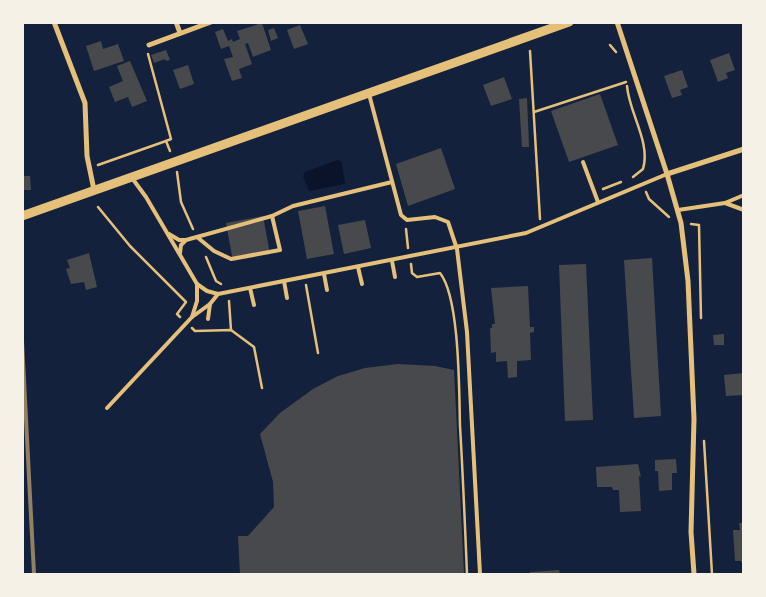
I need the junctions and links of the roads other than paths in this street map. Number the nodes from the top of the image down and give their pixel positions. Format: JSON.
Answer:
{"nodes":[{"id":1,"x":54,"y":22,"type":"edge"},
{"id":2,"x":176,"y":22,"type":"edge"},
{"id":3,"x":211,"y":22,"type":"edge"},
{"id":4,"x":569,"y":22,"type":"edge"},
{"id":5,"x":617,"y":22,"type":"edge"},
{"id":6,"x":180,"y":33,"type":"junction"},
{"id":7,"x":149,"y":45,"type":"road end"},
{"id":8,"x":369,"y":94,"type":"junction"},
{"id":9,"x":744,"y":150,"type":"edge"},
{"id":10,"x":583,"y":162,"type":"dead end"},
{"id":11,"x":667,"y":174,"type":"junction"},
{"id":12,"x":131,"y":177,"type":"junction"},
{"id":13,"x":392,"y":182,"type":"junction"},
{"id":14,"x":94,"y":190,"type":"junction"},
{"id":15,"x":744,"y":196,"type":"edge"},
{"id":16,"x":598,"y":202,"type":"junction"},
{"id":17,"x":725,"y":203,"type":"junction"},
{"id":18,"x":678,"y":210,"type":"junction"},
{"id":19,"x":744,"y":210,"type":"edge"},
{"id":20,"x":22,"y":216,"type":"edge"},
{"id":21,"x":272,"y":216,"type":"junction"},
{"id":22,"x":167,"y":232,"type":"junction"},
{"id":23,"x":197,"y":237,"type":"junction"},
{"id":24,"x":186,"y":240,"type":"junction"},
{"id":25,"x":457,"y":249,"type":"junction"},
{"id":26,"x":182,"y":258,"type":"junction"},
{"id":27,"x":392,"y":261,"type":"junction"},
{"id":28,"x":358,"y":267,"type":"junction"},
{"id":29,"x":324,"y":274,"type":"junction"},
{"id":30,"x":395,"y":277,"type":"dead end"},
{"id":31,"x":284,"y":282,"type":"junction"},
{"id":32,"x":197,"y":284,"type":"junction"},
{"id":33,"x":362,"y":284,"type":"dead end"},
{"id":34,"x":250,"y":288,"type":"junction"},
{"id":35,"x":327,"y":290,"type":"dead end"},
{"id":36,"x":218,"y":294,"type":"junction"},
{"id":37,"x":287,"y":298,"type":"dead end"},
{"id":38,"x":210,"y":304,"type":"junction"},
{"id":39,"x":254,"y":305,"type":"dead end"},
{"id":40,"x":192,"y":317,"type":"junction"},
{"id":41,"x":208,"y":319,"type":"dead end"},
{"id":42,"x":107,"y":408,"type":"dead end"},
{"id":43,"x":480,"y":574,"type":"edge"},
{"id":44,"x":694,"y":574,"type":"edge"}],
"edges":[{"from":1,"to":14,"type":"street"},
{"from":2,"to":6,"type":"street"},
{"from":3,"to":6,"type":"street"},
{"from":4,"to":8,"type":"street"},
{"from":5,"to":11,"type":"street"},
{"from":6,"to":7,"type":"street"},
{"from":8,"to":12,"type":"street"},
{"from":8,"to":13,"type":"lane"},
{"from":9,"to":11,"type":"street"},
{"from":10,"to":16,"type":"lane"},
{"from":11,"to":16,"type":"lane"},
{"from":11,"to":18,"type":"street"},
{"from":12,"to":14,"type":"street"},
{"from":12,"to":22,"type":"lane"},
{"from":13,"to":21,"type":"lane"},
{"from":13,"to":25,"type":"lane"},
{"from":14,"to":20,"type":"street"},
{"from":15,"to":17,"type":"lane"},
{"from":16,"to":25,"type":"lane"},
{"from":17,"to":18,"type":"lane"},
{"from":17,"to":19,"type":"lane"},
{"from":18,"to":44,"type":"street"},
{"from":21,"to":23,"type":"lane"},
{"from":21,"to":23,"type":"lane"},
{"from":22,"to":24,"type":"lane"},
{"from":22,"to":26,"type":"lane"},
{"from":23,"to":24,"type":"lane"},
{"from":24,"to":26,"type":"lane"},
{"from":25,"to":27,"type":"lane"},
{"from":25,"to":43,"type":"lane"},
{"from":26,"to":32,"type":"lane"},
{"from":27,"to":28,"type":"lane"},
{"from":27,"to":30,"type":"lane"},
{"from":28,"to":29,"type":"lane"},
{"from":28,"to":33,"type":"lane"},
{"from":29,"to":31,"type":"lane"},
{"from":29,"to":35,"type":"lane"},
{"from":31,"to":34,"type":"lane"},
{"from":31,"to":37,"type":"lane"},
{"from":32,"to":36,"type":"lane"},
{"from":32,"to":40,"type":"lane"},
{"from":34,"to":36,"type":"lane"},
{"from":34,"to":39,"type":"lane"},
{"from":36,"to":38,"type":"lane"},
{"from":38,"to":40,"type":"lane"},
{"from":38,"to":41,"type":"lane"},
{"from":40,"to":42,"type":"lane"}]}
